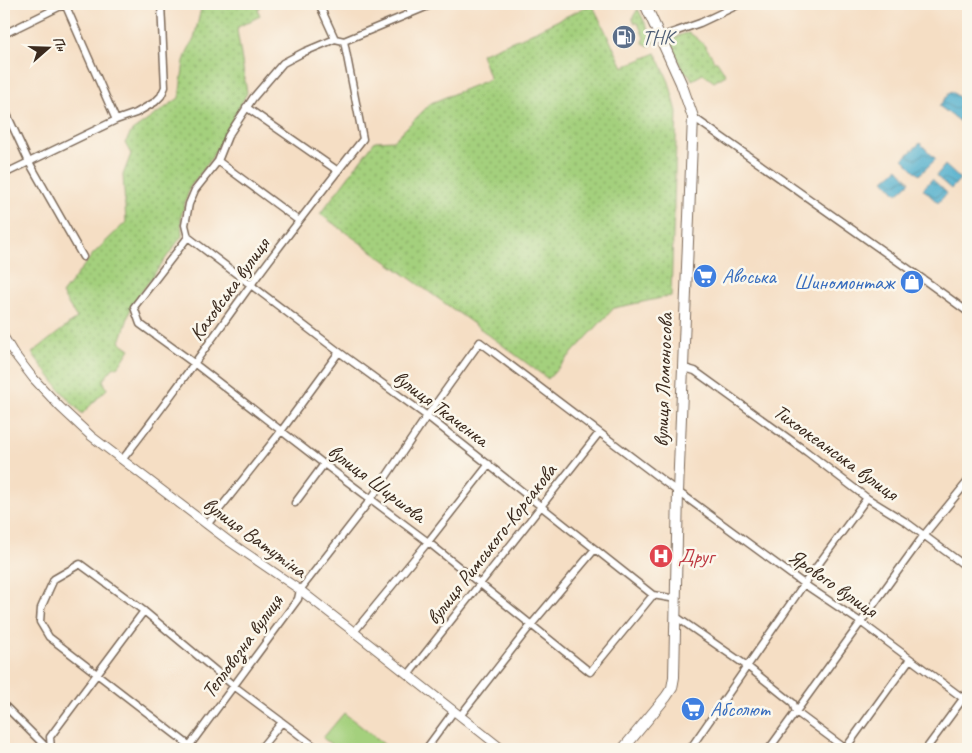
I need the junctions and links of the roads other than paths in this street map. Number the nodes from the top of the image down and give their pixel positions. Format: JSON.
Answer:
{"nodes":[{"id":1,"x":65,"y":4,"type":"edge"},
{"id":2,"x":161,"y":4,"type":"edge"},
{"id":3,"x":319,"y":4,"type":"edge"},
{"id":4,"x":407,"y":4,"type":"edge"},
{"id":5,"x":433,"y":4,"type":"edge"},
{"id":6,"x":645,"y":4,"type":"edge"},
{"id":7,"x":740,"y":4,"type":"edge"},
{"id":8,"x":412,"y":12,"type":"junction"},
{"id":9,"x":4,"y":34,"type":"edge"},
{"id":10,"x":660,"y":38,"type":"junction"},
{"id":11,"x":335,"y":39,"type":"junction"},
{"id":12,"x":344,"y":41,"type":"junction"},
{"id":13,"x":246,"y":107,"type":"junction"},
{"id":14,"x":4,"y":108,"type":"edge"},
{"id":15,"x":693,"y":117,"type":"junction"},
{"id":16,"x":116,"y":120,"type":"junction"},
{"id":17,"x":218,"y":161,"type":"junction"},
{"id":18,"x":28,"y":162,"type":"junction"},
{"id":19,"x":338,"y":171,"type":"junction"},
{"id":20,"x":4,"y":174,"type":"edge"},
{"id":21,"x":299,"y":221,"type":"junction"},
{"id":22,"x":188,"y":237,"type":"junction"},
{"id":23,"x":82,"y":257,"type":"dead end"},
{"id":24,"x":251,"y":285,"type":"junction"},
{"id":25,"x":968,"y":312,"type":"edge"},
{"id":26,"x":4,"y":337,"type":"edge"},
{"id":27,"x":480,"y":342,"type":"joint"},
{"id":28,"x":339,"y":352,"type":"junction"},
{"id":29,"x":195,"y":364,"type":"junction"},
{"id":30,"x":682,"y":369,"type":"junction"},
{"id":31,"x":427,"y":416,"type":"junction"},
{"id":32,"x":282,"y":430,"type":"junction"},
{"id":33,"x":598,"y":433,"type":"junction"},
{"id":34,"x":122,"y":460,"type":"junction"},
{"id":35,"x":324,"y":464,"type":"junction"},
{"id":36,"x":489,"y":464,"type":"junction"},
{"id":37,"x":968,"y":481,"type":"edge"},
{"id":38,"x":678,"y":492,"type":"junction"},
{"id":39,"x":867,"y":498,"type":"junction"},
{"id":40,"x":371,"y":500,"type":"junction"},
{"id":41,"x":294,"y":502,"type":"dead end"},
{"id":42,"x":542,"y":506,"type":"junction"},
{"id":43,"x":208,"y":524,"type":"junction"},
{"id":44,"x":924,"y":536,"type":"junction"},
{"id":45,"x":428,"y":542,"type":"junction"},
{"id":46,"x":595,"y":549,"type":"junction"},
{"id":47,"x":968,"y":568,"type":"edge"},
{"id":48,"x":479,"y":584,"type":"junction"},
{"id":49,"x":804,"y":584,"type":"junction"},
{"id":50,"x":300,"y":590,"type":"junction"},
{"id":51,"x":653,"y":596,"type":"junction"},
{"id":52,"x":676,"y":599,"type":"junction"},
{"id":53,"x":144,"y":612,"type":"junction"},
{"id":54,"x":675,"y":616,"type":"junction"},
{"id":55,"x":862,"y":622,"type":"junction"},
{"id":56,"x":531,"y":625,"type":"junction"},
{"id":57,"x":354,"y":632,"type":"junction"},
{"id":58,"x":910,"y":659,"type":"junction"},
{"id":59,"x":747,"y":666,"type":"junction"},
{"id":60,"x":97,"y":674,"type":"junction"},
{"id":61,"x":408,"y":674,"type":"junction"},
{"id":62,"x":234,"y":686,"type":"junction"},
{"id":63,"x":968,"y":692,"type":"edge"},
{"id":64,"x":966,"y":700,"type":"edge"},
{"id":65,"x":4,"y":705,"type":"edge"},
{"id":66,"x":796,"y":712,"type":"junction"},
{"id":67,"x":457,"y":713,"type":"junction"},
{"id":68,"x":282,"y":722,"type":"junction"},
{"id":69,"x":190,"y":748,"type":"edge"},
{"id":70,"x":49,"y":749,"type":"edge"},
{"id":71,"x":260,"y":749,"type":"edge"},
{"id":72,"x":318,"y":749,"type":"edge"},
{"id":73,"x":426,"y":749,"type":"edge"},
{"id":74,"x":502,"y":749,"type":"edge"},
{"id":75,"x":623,"y":749,"type":"edge"},
{"id":76,"x":690,"y":749,"type":"edge"},
{"id":77,"x":769,"y":749,"type":"edge"},
{"id":78,"x":845,"y":749,"type":"edge"},
{"id":79,"x":926,"y":749,"type":"edge"}],
"edges":[{"from":1,"to":9,"type":"street"},
{"from":1,"to":16,"type":"street"},
{"from":2,"to":16,"type":"street"},
{"from":3,"to":11,"type":"street"},
{"from":4,"to":8,"type":"street"},
{"from":5,"to":8,"type":"street"},
{"from":6,"to":10,"type":"main road","name":"вулиця Ломоносова"},
{"from":7,"to":10,"type":"street"},
{"from":8,"to":12,"type":"street"},
{"from":10,"to":15,"type":"main road","name":"вулиця Ломоносова"},
{"from":11,"to":12,"type":"street"},
{"from":11,"to":13,"type":"street"},
{"from":12,"to":19,"type":"street","name":"Каховська вулиця"},
{"from":13,"to":17,"type":"street"},
{"from":13,"to":19,"type":"street"},
{"from":14,"to":18,"type":"street"},
{"from":15,"to":25,"type":"street"},
{"from":15,"to":30,"type":"main road","name":"вулиця Ломоносова"},
{"from":16,"to":18,"type":"street"},
{"from":17,"to":21,"type":"street"},
{"from":17,"to":22,"type":"street"},
{"from":18,"to":20,"type":"street"},
{"from":18,"to":23,"type":"street"},
{"from":19,"to":21,"type":"street","name":"Каховська вулиця"},
{"from":21,"to":24,"type":"street","name":"Каховська вулиця"},
{"from":22,"to":24,"type":"street","name":"вулиця Ткаченка"},
{"from":22,"to":29,"type":"street","name":"вулиця Ширшова"},
{"from":24,"to":28,"type":"street","name":"вулиця Ткаченка"},
{"from":24,"to":29,"type":"street","name":"Каховська вулиця"},
{"from":26,"to":34,"type":"street","name":"вулиця Ватутіна"},
{"from":27,"to":31,"type":"street","name":"Тепловозна вулиця"},
{"from":27,"to":33,"type":"street","name":"Ярового вулиця"},
{"from":28,"to":31,"type":"street","name":"вулиця Ткаченка"},
{"from":28,"to":32,"type":"street"},
{"from":29,"to":32,"type":"street","name":"вулиця Ширшова"},
{"from":29,"to":34,"type":"street","name":"Каховська вулиця"},
{"from":30,"to":38,"type":"main road","name":"вулиця Ломоносова"},
{"from":30,"to":39,"type":"street","name":"Тихоокеанська вулиця"},
{"from":31,"to":36,"type":"street","name":"вулиця Ткаченка"},
{"from":31,"to":40,"type":"street","name":"Тепловозна вулиця"},
{"from":32,"to":35,"type":"street","name":"вулиця Ширшова"},
{"from":32,"to":43,"type":"street"},
{"from":33,"to":38,"type":"street","name":"Ярового вулиця"},
{"from":33,"to":42,"type":"street","name":"вулиця Римського-Корсакова"},
{"from":34,"to":43,"type":"street","name":"вулиця Ватутіна"},
{"from":35,"to":40,"type":"street","name":"вулиця Ширшова"},
{"from":35,"to":41,"type":"street"},
{"from":36,"to":42,"type":"street","name":"вулиця Ткаченка"},
{"from":36,"to":45,"type":"street"},
{"from":37,"to":44,"type":"street"},
{"from":38,"to":49,"type":"street","name":"Ярового вулиця"},
{"from":38,"to":52,"type":"main road","name":"вулиця Ломоносова"},
{"from":39,"to":44,"type":"street","name":"Тихоокеанська вулиця"},
{"from":39,"to":49,"type":"street"},
{"from":40,"to":45,"type":"street","name":"вулиця Ширшова"},
{"from":40,"to":50,"type":"street","name":"Тепловозна вулиця"},
{"from":42,"to":46,"type":"street","name":"вулиця Ткаченка"},
{"from":42,"to":48,"type":"street","name":"вулиця Римського-Корсакова"},
{"from":43,"to":50,"type":"street","name":"вулиця Ватутіна"},
{"from":44,"to":47,"type":"street","name":"Тихоокеанська вулиця"},
{"from":44,"to":55,"type":"street"},
{"from":45,"to":48,"type":"street","name":"вулиця Ширшова"},
{"from":45,"to":57,"type":"street"},
{"from":46,"to":51,"type":"street","name":"вулиця Ткаченка"},
{"from":46,"to":56,"type":"street"},
{"from":48,"to":56,"type":"street","name":"вулиця Ширшова"},
{"from":48,"to":61,"type":"street","name":"вулиця Римського-Корсакова"},
{"from":49,"to":55,"type":"street","name":"Ярового вулиця"},
{"from":49,"to":59,"type":"street"},
{"from":50,"to":57,"type":"street","name":"вулиця Ватутіна"},
{"from":50,"to":62,"type":"street","name":"Тепловозна вулиця"},
{"from":51,"to":52,"type":"street"},
{"from":51,"to":56,"type":"street","name":"вулиця Ширшова"},
{"from":52,"to":54,"type":"main road","name":"вулиця Ломоносова"},
{"from":53,"to":60,"type":"street"},
{"from":53,"to":60,"type":"street"},
{"from":53,"to":62,"type":"street"},
{"from":54,"to":59,"type":"street"},
{"from":54,"to":75,"type":"main road","name":"вулиця Ломоносова"},
{"from":55,"to":58,"type":"street","name":"Ярового вулиця"},
{"from":55,"to":66,"type":"street"},
{"from":56,"to":67,"type":"street"},
{"from":57,"to":61,"type":"street","name":"вулиця Ватутіна"},
{"from":58,"to":64,"type":"street","name":"Ярового вулиця"},
{"from":58,"to":78,"type":"street"},
{"from":59,"to":66,"type":"street"},
{"from":59,"to":76,"type":"street"},
{"from":60,"to":69,"type":"street"},
{"from":60,"to":70,"type":"street"},
{"from":61,"to":67,"type":"street","name":"вулиця Ватутіна"},
{"from":62,"to":68,"type":"street"},
{"from":62,"to":69,"type":"street","name":"Тепловозна вулиця"},
{"from":63,"to":64,"type":"street"},
{"from":64,"to":79,"type":"street"},
{"from":65,"to":70,"type":"street"},
{"from":66,"to":77,"type":"street"},
{"from":66,"to":78,"type":"street"},
{"from":67,"to":73,"type":"street"},
{"from":67,"to":74,"type":"street","name":"вулиця Ватутіна"},
{"from":68,"to":71,"type":"street"},
{"from":68,"to":72,"type":"street"}]}
